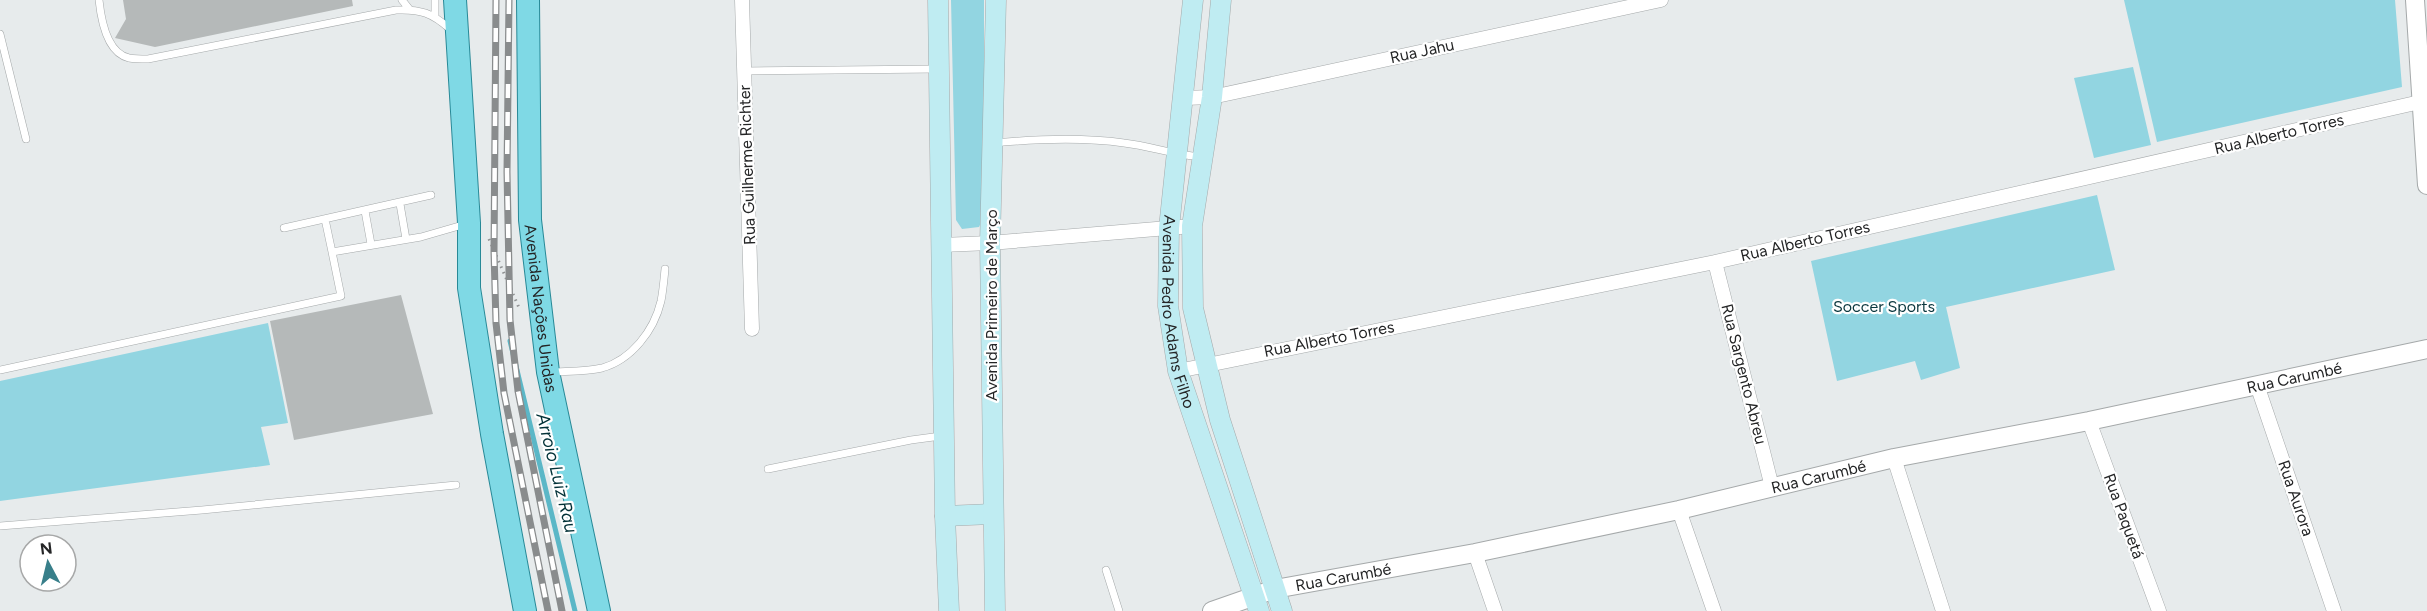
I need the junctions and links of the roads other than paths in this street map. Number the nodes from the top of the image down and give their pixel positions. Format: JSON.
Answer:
{"nodes":[{"id":1,"x":99,"y":0,"type":"edge"},
{"id":2,"x":402,"y":0,"type":"edge"},
{"id":3,"x":408,"y":0,"type":"edge"},
{"id":4,"x":435,"y":0,"type":"edge"},
{"id":5,"x":455,"y":0,"type":"edge"},
{"id":6,"x":528,"y":0,"type":"edge"},
{"id":7,"x":742,"y":0,"type":"edge"},
{"id":8,"x":938,"y":0,"type":"edge"},
{"id":9,"x":996,"y":0,"type":"edge"},
{"id":10,"x":1193,"y":0,"type":"edge"},
{"id":11,"x":1221,"y":0,"type":"edge"},
{"id":12,"x":1660,"y":0,"type":"edge"},
{"id":13,"x":2415,"y":0,"type":"edge"},
{"id":14,"x":1634,"y":3,"type":"edge"},
{"id":15,"x":410,"y":10,"type":"junction"},
{"id":16,"x":435,"y":15,"type":"junction"},
{"id":17,"x":0,"y":34,"type":"edge"},
{"id":18,"x":457,"y":35,"type":"junction"},
{"id":19,"x":939,"y":69,"type":"junction"},
{"id":20,"x":745,"y":71,"type":"junction"},
{"id":21,"x":1212,"y":97,"type":"junction"},
{"id":22,"x":1184,"y":98,"type":"junction"},
{"id":23,"x":2424,"y":99,"type":"edge"},
{"id":24,"x":26,"y":139,"type":"dead end"},
{"id":25,"x":994,"y":142,"type":"junction"},
{"id":26,"x":1177,"y":155,"type":"junction"},
{"id":27,"x":1202,"y":157,"type":"junction"},
{"id":28,"x":2427,"y":185,"type":"edge"},
{"id":29,"x":431,"y":195,"type":"dead end"},
{"id":30,"x":400,"y":204,"type":"junction"},
{"id":31,"x":365,"y":211,"type":"junction"},
{"id":32,"x":326,"y":219,"type":"junction"},
{"id":33,"x":469,"y":223,"type":"junction"},
{"id":34,"x":1192,"y":226,"type":"junction"},
{"id":35,"x":285,"y":228,"type":"dead end"},
{"id":36,"x":1169,"y":228,"type":"junction"},
{"id":37,"x":406,"y":239,"type":"junction"},
{"id":38,"x":990,"y":243,"type":"junction"},
{"id":39,"x":371,"y":244,"type":"junction"},
{"id":40,"x":941,"y":244,"type":"junction"},
{"id":41,"x":332,"y":252,"type":"junction"},
{"id":42,"x":1715,"y":262,"type":"junction"},
{"id":43,"x":665,"y":269,"type":"dead end"},
{"id":44,"x":752,"y":329,"type":"dead end"},
{"id":45,"x":2427,"y":349,"type":"edge"},
{"id":46,"x":1206,"y":364,"type":"junction"},
{"id":47,"x":0,"y":370,"type":"edge"},
{"id":48,"x":1178,"y":371,"type":"junction"},
{"id":49,"x":548,"y":372,"type":"junction"},
{"id":50,"x":2257,"y":385,"type":"junction"},
{"id":51,"x":2089,"y":421,"type":"junction"},
{"id":52,"x":944,"y":436,"type":"junction"},
{"id":53,"x":1894,"y":458,"type":"junction"},
{"id":54,"x":768,"y":469,"type":"dead end"},
{"id":55,"x":456,"y":485,"type":"dead end"},
{"id":56,"x":1772,"y":487,"type":"junction"},
{"id":57,"x":1679,"y":510,"type":"junction"},
{"id":58,"x":993,"y":514,"type":"junction"},
{"id":59,"x":945,"y":516,"type":"junction"},
{"id":60,"x":0,"y":526,"type":"edge"},
{"id":61,"x":1474,"y":553,"type":"junction"},
{"id":62,"x":1106,"y":570,"type":"dead end"},
{"id":63,"x":1275,"y":589,"type":"junction"},
{"id":64,"x":1256,"y":603,"type":"edge"},
{"id":65,"x":525,"y":611,"type":"edge"},
{"id":66,"x":599,"y":611,"type":"edge"},
{"id":67,"x":949,"y":611,"type":"edge"},
{"id":68,"x":995,"y":611,"type":"edge"},
{"id":69,"x":1119,"y":611,"type":"edge"},
{"id":70,"x":1212,"y":611,"type":"edge"},
{"id":71,"x":1282,"y":611,"type":"edge"},
{"id":72,"x":1495,"y":611,"type":"edge"},
{"id":73,"x":1714,"y":611,"type":"edge"},
{"id":74,"x":1943,"y":611,"type":"edge"},
{"id":75,"x":2159,"y":611,"type":"edge"},
{"id":76,"x":2334,"y":611,"type":"edge"}],
"edges":[{"from":1,"to":15,"type":"lane"},
{"from":2,"to":15,"type":"lane"},
{"from":3,"to":15,"type":"lane"},
{"from":4,"to":16,"type":"lane"},
{"from":5,"to":18,"type":"main road"},
{"from":6,"to":49,"type":"main road","name":"Avenida Nações Unidas"},
{"from":7,"to":20,"type":"street","name":"Rua Guilherme Richter"},
{"from":8,"to":19,"type":"main road"},
{"from":9,"to":25,"type":"main road","name":"Avenida Primeiro de Março"},
{"from":10,"to":22,"type":"main road","name":"Avenida Pedro Adams Filho"},
{"from":11,"to":21,"type":"main road","name":"Avenida Pedro Adams Filho"},
{"from":12,"to":14,"type":"street","name":"Rua Jahu"},
{"from":13,"to":23,"type":"street"},
{"from":14,"to":21,"type":"street","name":"Rua Jahu"},
{"from":15,"to":16,"type":"lane"},
{"from":16,"to":18,"type":"lane"},
{"from":17,"to":24,"type":"lane"},
{"from":18,"to":33,"type":"main road"},
{"from":19,"to":20,"type":"lane"},
{"from":19,"to":40,"type":"main road"},
{"from":20,"to":44,"type":"street","name":"Rua Guilherme Richter"},
{"from":21,"to":22,"type":"street","name":"Rua Jahu"},
{"from":21,"to":27,"type":"main road","name":"Avenida Pedro Adams Filho"},
{"from":22,"to":26,"type":"main road","name":"Avenida Pedro Adams Filho"},
{"from":23,"to":28,"type":"street"},
{"from":23,"to":42,"type":"street","name":"Rua Alberto Torres"},
{"from":25,"to":26,"type":"lane"},
{"from":25,"to":38,"type":"main road","name":"Avenida Primeiro de Março"},
{"from":26,"to":27,"type":"lane"},
{"from":26,"to":36,"type":"main road","name":"Avenida Pedro Adams Filho"},
{"from":27,"to":34,"type":"main road","name":"Avenida Pedro Adams Filho"},
{"from":29,"to":30,"type":"lane"},
{"from":30,"to":31,"type":"lane"},
{"from":30,"to":37,"type":"lane"},
{"from":31,"to":32,"type":"lane"},
{"from":31,"to":39,"type":"lane"},
{"from":32,"to":35,"type":"lane"},
{"from":32,"to":41,"type":"lane"},
{"from":33,"to":37,"type":"lane"},
{"from":33,"to":65,"type":"main road"},
{"from":34,"to":36,"type":"street"},
{"from":34,"to":46,"type":"main road","name":"Avenida Pedro Adams Filho"},
{"from":36,"to":38,"type":"street"},
{"from":36,"to":48,"type":"main road","name":"Avenida Pedro Adams Filho"},
{"from":37,"to":39,"type":"lane"},
{"from":38,"to":40,"type":"street"},
{"from":38,"to":58,"type":"main road","name":"Avenida Primeiro de Março"},
{"from":39,"to":41,"type":"lane"},
{"from":40,"to":52,"type":"main road"},
{"from":41,"to":47,"type":"lane"},
{"from":42,"to":46,"type":"street","name":"Rua Alberto Torres"},
{"from":42,"to":56,"type":"street","name":"Rua Sargento Abreu"},
{"from":43,"to":49,"type":"lane"},
{"from":45,"to":50,"type":"street","name":"Rua Carumbé"},
{"from":46,"to":48,"type":"street","name":"Rua Alberto Torres"},
{"from":46,"to":63,"type":"main road","name":"Avenida Pedro Adams Filho"},
{"from":48,"to":64,"type":"main road","name":"Avenida Pedro Adams Filho"},
{"from":49,"to":66,"type":"main road","name":"Avenida Nações Unidas"},
{"from":50,"to":51,"type":"street","name":"Rua Carumbé"},
{"from":50,"to":76,"type":"street","name":"Rua Aurora"},
{"from":51,"to":53,"type":"street","name":"Rua Carumbé"},
{"from":51,"to":75,"type":"street","name":"Rua Paquetá"},
{"from":52,"to":54,"type":"lane"},
{"from":52,"to":59,"type":"main road"},
{"from":53,"to":56,"type":"street","name":"Rua Carumbé"},
{"from":53,"to":74,"type":"street"},
{"from":55,"to":60,"type":"lane"},
{"from":56,"to":57,"type":"street","name":"Rua Carumbé"},
{"from":57,"to":61,"type":"street","name":"Rua Carumbé"},
{"from":57,"to":73,"type":"street"},
{"from":58,"to":59,"type":"main road"},
{"from":58,"to":68,"type":"main road","name":"Avenida Primeiro de Março"},
{"from":59,"to":67,"type":"main road"},
{"from":61,"to":63,"type":"street","name":"Rua Carumbé"},
{"from":61,"to":72,"type":"street"},
{"from":62,"to":69,"type":"lane"},
{"from":63,"to":64,"type":"street","name":"Rua Carumbé"},
{"from":63,"to":71,"type":"main road","name":"Avenida Pedro Adams Filho"},
{"from":64,"to":70,"type":"street","name":"Rua Carumbé"}]}
